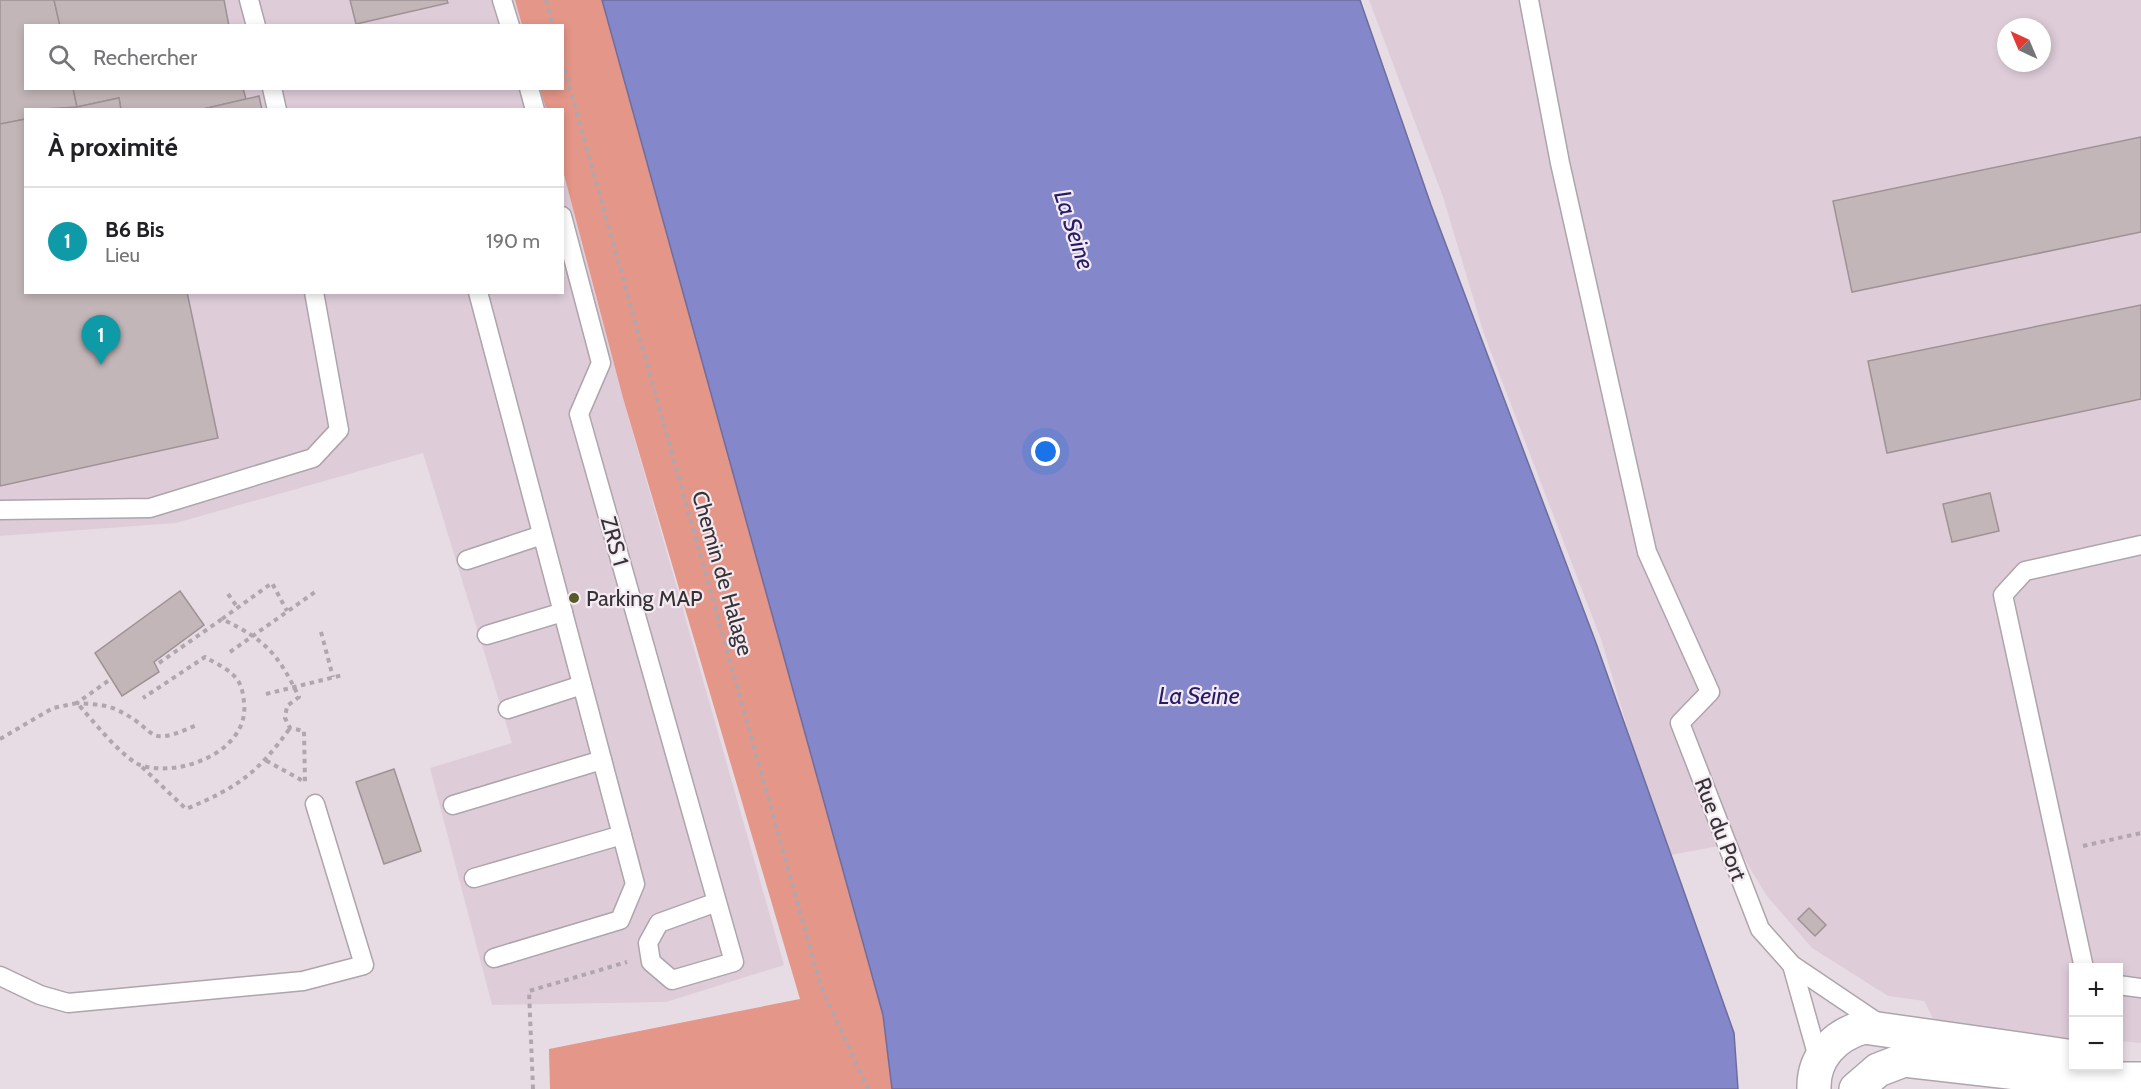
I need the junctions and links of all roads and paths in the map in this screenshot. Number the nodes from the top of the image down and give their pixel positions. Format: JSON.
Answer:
{"nodes":[{"id":1,"x":249,"y":0,"type":"edge"},
{"id":2,"x":502,"y":0,"type":"edge"},
{"id":3,"x":546,"y":0,"type":"edge"},
{"id":4,"x":1529,"y":0,"type":"edge"},
{"id":5,"x":255,"y":24,"type":"edge"},
{"id":6,"x":509,"y":24,"type":"edge"},
{"id":7,"x":552,"y":24,"type":"edge"},
{"id":8,"x":564,"y":67,"type":"edge"},
{"id":9,"x":272,"y":90,"type":"edge"},
{"id":10,"x":529,"y":90,"type":"edge"},
{"id":11,"x":277,"y":108,"type":"edge"},
{"id":12,"x":530,"y":108,"type":"edge"},
{"id":13,"x":564,"y":224,"type":"edge"},
{"id":14,"x":314,"y":294,"type":"edge"},
{"id":15,"x":479,"y":294,"type":"edge"},
{"id":16,"x":0,"y":510,"type":"edge"},
{"id":17,"x":542,"y":535,"type":"junction"},
{"id":18,"x":2141,"y":545,"type":"edge"},
{"id":19,"x":466,"y":560,"type":"dead end"},
{"id":20,"x":315,"y":592,"type":"dead end"},
{"id":21,"x":228,"y":594,"type":"dead end"},
{"id":22,"x":238,"y":608,"type":"junction"},
{"id":23,"x":287,"y":611,"type":"junction"},
{"id":24,"x":563,"y":612,"type":"junction"},
{"id":25,"x":222,"y":620,"type":"junction"},
{"id":26,"x":321,"y":632,"type":"dead end"},
{"id":27,"x":254,"y":634,"type":"junction"},
{"id":28,"x":487,"y":636,"type":"dead end"},
{"id":29,"x":230,"y":652,"type":"dead end"},
{"id":30,"x":159,"y":663,"type":"dead end"},
{"id":31,"x":343,"y":675,"type":"dead end"},
{"id":32,"x":333,"y":678,"type":"junction"},
{"id":33,"x":108,"y":681,"type":"dead end"},
{"id":34,"x":582,"y":685,"type":"junction"},
{"id":35,"x":295,"y":688,"type":"junction"},
{"id":36,"x":266,"y":694,"type":"dead end"},
{"id":37,"x":143,"y":698,"type":"dead end"},
{"id":38,"x":77,"y":703,"type":"junction"},
{"id":39,"x":508,"y":709,"type":"dead end"},
{"id":40,"x":200,"y":724,"type":"dead end"},
{"id":41,"x":290,"y":728,"type":"junction"},
{"id":42,"x":0,"y":739,"type":"edge"},
{"id":43,"x":266,"y":760,"type":"dead end"},
{"id":44,"x":602,"y":760,"type":"junction"},
{"id":45,"x":142,"y":766,"type":"junction"},
{"id":46,"x":315,"y":804,"type":"dead end"},
{"id":47,"x":453,"y":805,"type":"dead end"},
{"id":48,"x":2141,"y":833,"type":"edge"},
{"id":49,"x":622,"y":835,"type":"junction"},
{"id":50,"x":2058,"y":851,"type":"junction"},
{"id":51,"x":474,"y":878,"type":"dead end"},
{"id":52,"x":717,"y":902,"type":"junction"},
{"id":53,"x":494,"y":958,"type":"dead end"},
{"id":54,"x":2083,"y":963,"type":"edge"},
{"id":55,"x":1792,"y":966,"type":"junction"},
{"id":56,"x":0,"y":976,"type":"edge"},
{"id":57,"x":2123,"y":986,"type":"edge"},
{"id":58,"x":2141,"y":988,"type":"edge"},
{"id":59,"x":1888,"y":1029,"type":"junction"},
{"id":60,"x":2069,"y":1056,"type":"edge"},
{"id":61,"x":2123,"y":1068,"type":"edge"},
{"id":62,"x":2141,"y":1072,"type":"edge"},
{"id":63,"x":1816,"y":1075,"type":"edge"},
{"id":64,"x":2141,"y":1079,"type":"edge"},
{"id":65,"x":868,"y":1089,"type":"edge"},
{"id":66,"x":1856,"y":1089,"type":"edge"}],
"edges":[{"from":1,"to":5,"type":"lane"},
{"from":2,"to":6,"type":"lane"},
{"from":3,"to":7,"type":"path"},
{"from":4,"to":55,"type":"lane","name":"Rue du Port"},
{"from":8,"to":65,"type":"path","name":"Chemin de Halage"},
{"from":9,"to":11,"type":"lane"},
{"from":10,"to":12,"type":"lane"},
{"from":13,"to":52,"type":"lane","name":"ZRS 1"},
{"from":14,"to":16,"type":"lane"},
{"from":15,"to":17,"type":"lane"},
{"from":17,"to":19,"type":"lane"},
{"from":17,"to":24,"type":"lane"},
{"from":18,"to":50,"type":"lane"},
{"from":20,"to":23,"type":"path"},
{"from":21,"to":22,"type":"path"},
{"from":22,"to":23,"type":"path"},
{"from":22,"to":25,"type":"path"},
{"from":23,"to":27,"type":"path"},
{"from":24,"to":28,"type":"lane"},
{"from":24,"to":34,"type":"lane"},
{"from":25,"to":27,"type":"path"},
{"from":25,"to":30,"type":"path"},
{"from":26,"to":32,"type":"path"},
{"from":27,"to":29,"type":"path"},
{"from":27,"to":35,"type":"path"},
{"from":31,"to":32,"type":"path"},
{"from":32,"to":35,"type":"path"},
{"from":33,"to":38,"type":"path"},
{"from":34,"to":39,"type":"lane"},
{"from":34,"to":44,"type":"lane"},
{"from":35,"to":36,"type":"path"},
{"from":35,"to":41,"type":"path"},
{"from":37,"to":45,"type":"path"},
{"from":38,"to":40,"type":"path"},
{"from":38,"to":42,"type":"path"},
{"from":38,"to":45,"type":"path"},
{"from":41,"to":43,"type":"path"},
{"from":41,"to":45,"type":"path"},
{"from":44,"to":47,"type":"lane"},
{"from":44,"to":49,"type":"lane"},
{"from":46,"to":56,"type":"lane"},
{"from":48,"to":50,"type":"path"},
{"from":49,"to":51,"type":"lane"},
{"from":49,"to":53,"type":"lane"},
{"from":50,"to":54,"type":"lane"},
{"from":52,"to":52,"type":"lane","name":"ZRS 1"},
{"from":55,"to":59,"type":"lane","name":"Rue du Port"},
{"from":55,"to":63,"type":"lane","name":"Rue du Port"},
{"from":57,"to":58,"type":"lane"},
{"from":59,"to":60,"type":"main road"},
{"from":59,"to":63,"type":"main road"},
{"from":61,"to":62,"type":"main road"},
{"from":64,"to":66,"type":"main road"}]}
